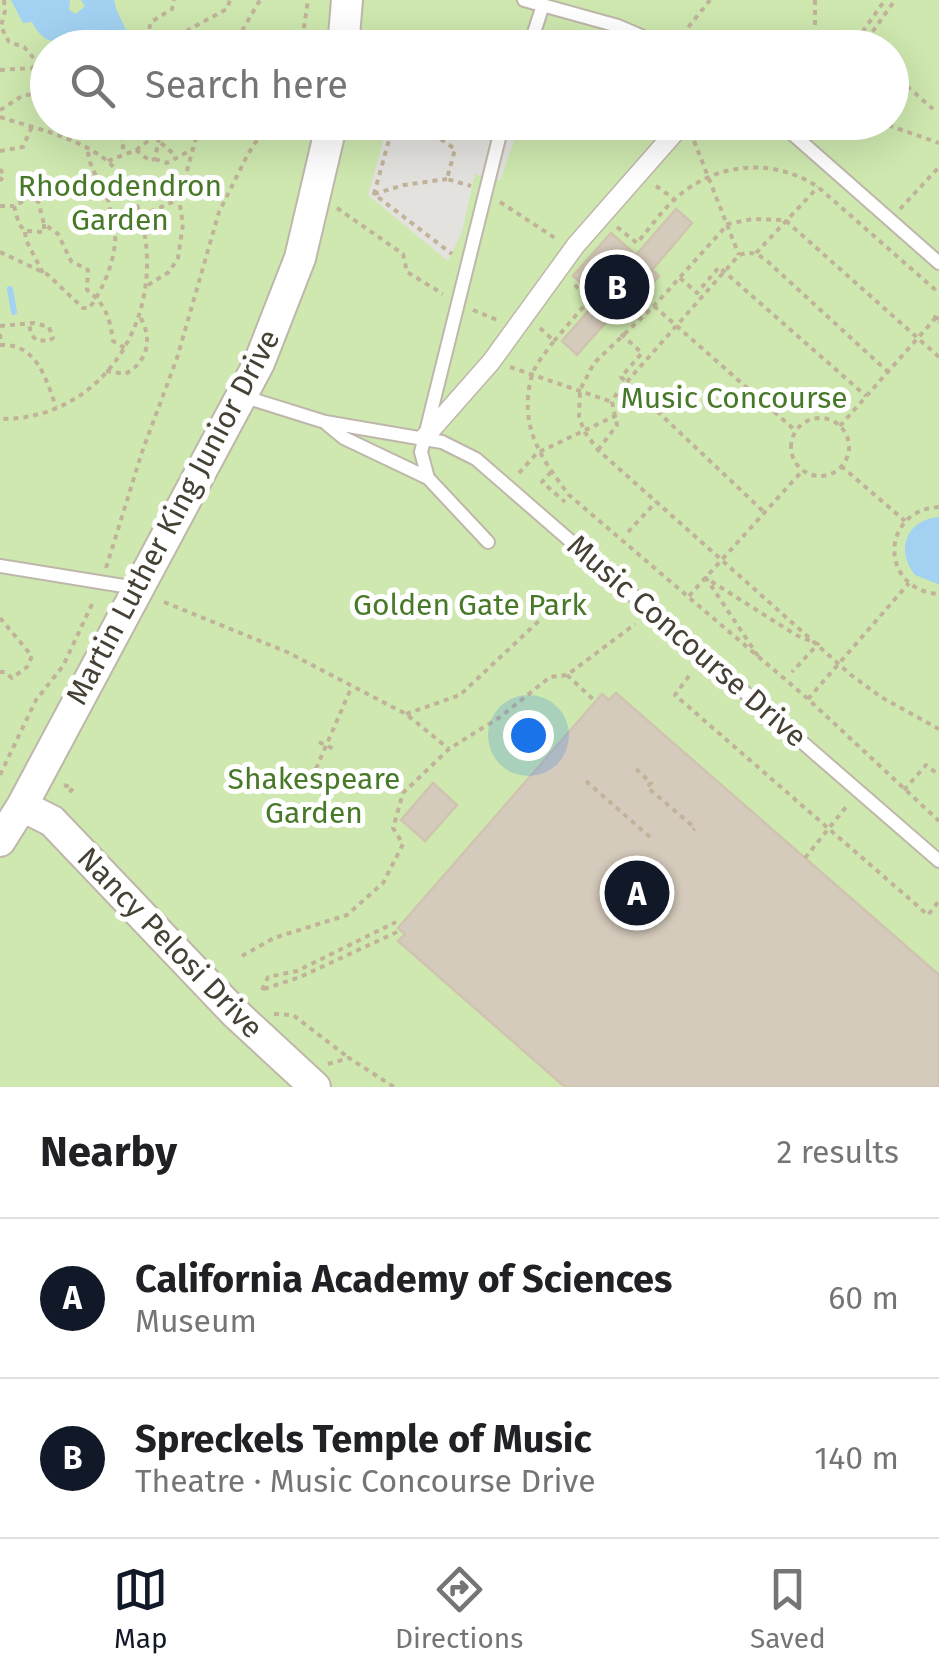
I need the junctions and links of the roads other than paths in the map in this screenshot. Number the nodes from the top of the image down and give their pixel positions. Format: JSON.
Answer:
{"nodes":[{"id":1,"x":347,"y":0,"type":"edge"},
{"id":2,"x":524,"y":0,"type":"edge"},
{"id":3,"x":543,"y":4,"type":"junction"},
{"id":4,"x":344,"y":30,"type":"edge"},
{"id":5,"x":535,"y":30,"type":"edge"},
{"id":6,"x":627,"y":30,"type":"edge"},
{"id":7,"x":328,"y":140,"type":"edge"},
{"id":8,"x":499,"y":140,"type":"edge"},
{"id":9,"x":669,"y":140,"type":"edge"},
{"id":10,"x":799,"y":140,"type":"edge"},
{"id":11,"x":939,"y":263,"type":"edge"},
{"id":12,"x":242,"y":396,"type":"junction"},
{"id":13,"x":326,"y":422,"type":"junction"},
{"id":14,"x":424,"y":438,"type":"junction"},
{"id":15,"x":428,"y":478,"type":"junction"},
{"id":16,"x":488,"y":542,"type":"dead end"},
{"id":17,"x":0,"y":566,"type":"edge"},
{"id":18,"x":151,"y":595,"type":"junction"},
{"id":19,"x":22,"y":806,"type":"junction"},
{"id":20,"x":0,"y":841,"type":"edge"},
{"id":21,"x":939,"y":861,"type":"edge"},
{"id":22,"x":321,"y":1075,"type":"edge"}],
"edges":[{"from":1,"to":4,"type":"street"},
{"from":2,"to":3,"type":"lane"},
{"from":3,"to":5,"type":"lane"},
{"from":3,"to":6,"type":"lane"},
{"from":7,"to":12,"type":"street","name":"Martin Luther King Junior Drive"},
{"from":8,"to":14,"type":"lane"},
{"from":9,"to":14,"type":"street"},
{"from":10,"to":11,"type":"lane"},
{"from":12,"to":13,"type":"lane","name":"Music Concourse Drive"},
{"from":12,"to":18,"type":"street","name":"Martin Luther King Junior Drive"},
{"from":13,"to":14,"type":"lane","name":"Music Concourse Drive"},
{"from":13,"to":15,"type":"lane"},
{"from":14,"to":15,"type":"lane"},
{"from":14,"to":21,"type":"lane","name":"Music Concourse Drive"},
{"from":15,"to":16,"type":"lane"},
{"from":17,"to":18,"type":"lane"},
{"from":18,"to":19,"type":"street","name":"Martin Luther King Junior Drive"},
{"from":19,"to":20,"type":"street","name":"Martin Luther King Junior Drive"},
{"from":19,"to":22,"type":"street","name":"Nancy Pelosi Drive"}]}
